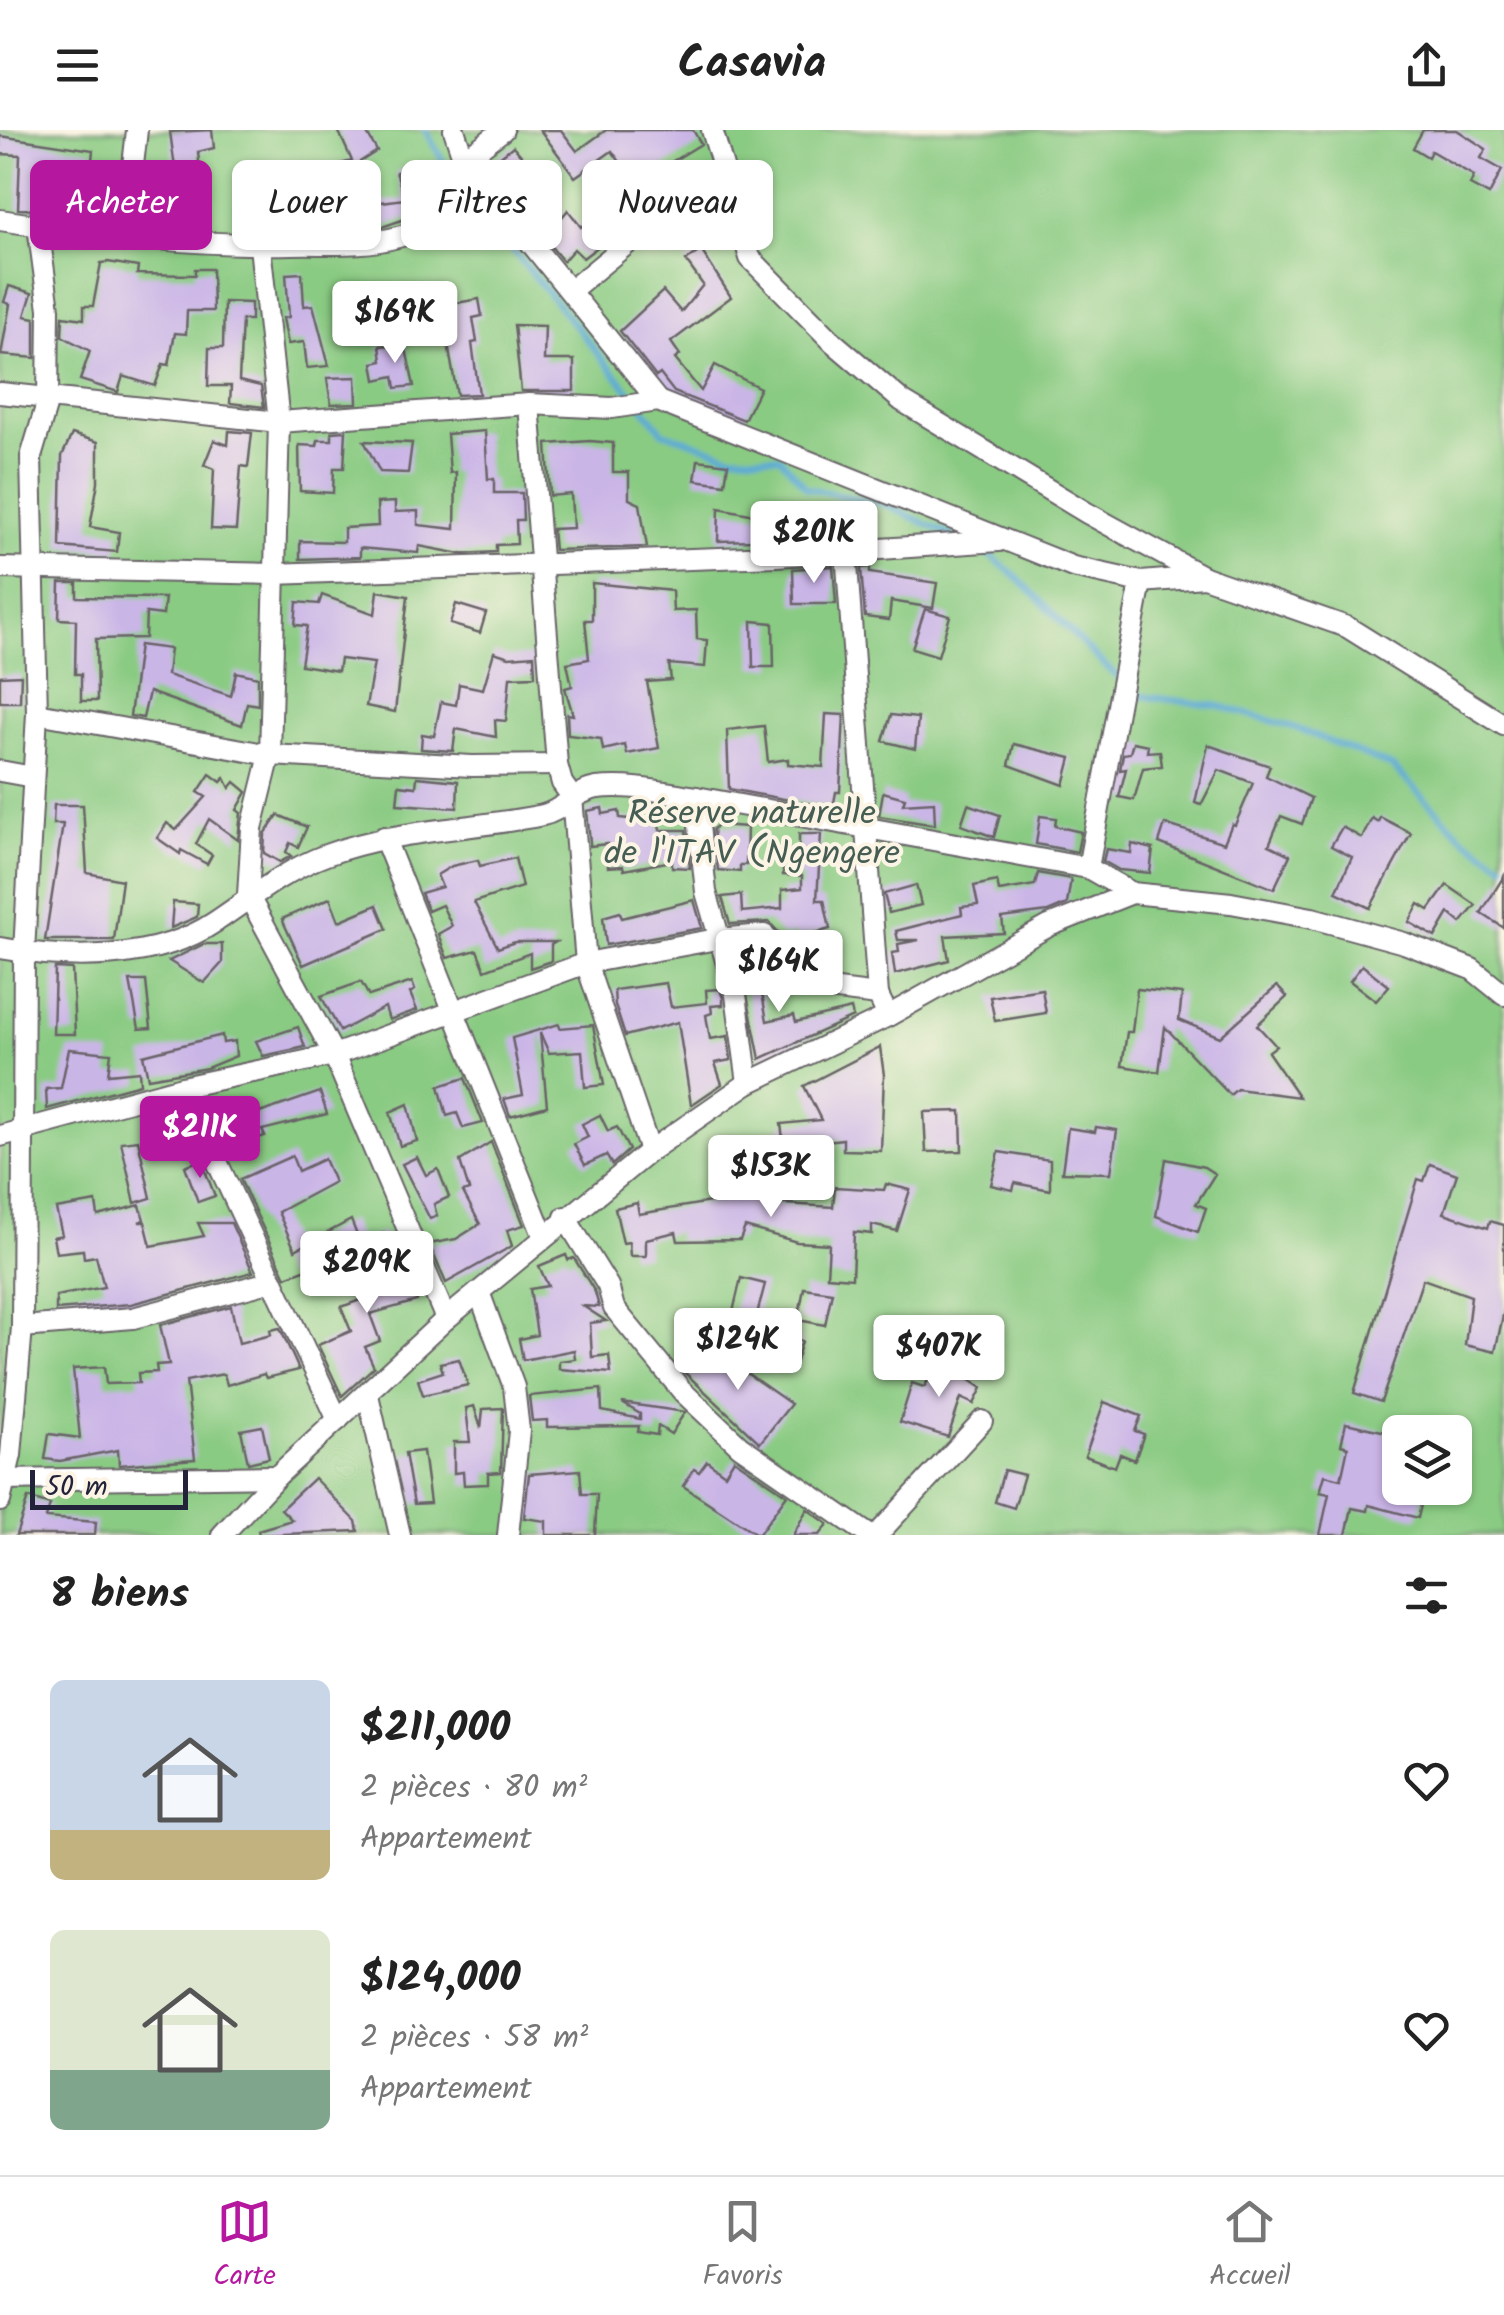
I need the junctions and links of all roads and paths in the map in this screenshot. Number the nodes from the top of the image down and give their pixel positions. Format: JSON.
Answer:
{"nodes":[{"id":1,"x":137,"y":130,"type":"edge"},
{"id":2,"x":454,"y":130,"type":"edge"},
{"id":3,"x":503,"y":130,"type":"edge"},
{"id":4,"x":712,"y":130,"type":"edge"},
{"id":5,"x":134,"y":160,"type":"edge"},
{"id":6,"x":464,"y":160,"type":"joint"},
{"id":7,"x":719,"y":160,"type":"edge"},
{"id":8,"x":0,"y":220,"type":"edge"},
{"id":9,"x":30,"y":225,"type":"edge"},
{"id":10,"x":41,"y":250,"type":"edge"},
{"id":11,"x":260,"y":250,"type":"edge"},
{"id":12,"x":537,"y":250,"type":"edge"},
{"id":13,"x":619,"y":250,"type":"edge"},
{"id":14,"x":747,"y":250,"type":"edge"},
{"id":15,"x":570,"y":291,"type":"junction"},
{"id":16,"x":0,"y":392,"type":"edge"},
{"id":17,"x":48,"y":400,"type":"junction"},
{"id":18,"x":658,"y":401,"type":"junction"},
{"id":19,"x":529,"y":404,"type":"junction"},
{"id":20,"x":279,"y":422,"type":"junction"},
{"id":21,"x":1006,"y":541,"type":"junction"},
{"id":22,"x":846,"y":551,"type":"junction"},
{"id":23,"x":541,"y":564,"type":"junction"},
{"id":24,"x":32,"y":566,"type":"junction"},
{"id":25,"x":0,"y":568,"type":"edge"},
{"id":26,"x":273,"y":574,"type":"junction"},
{"id":27,"x":1204,"y":577,"type":"junction"},
{"id":28,"x":1140,"y":582,"type":"junction"},
{"id":29,"x":37,"y":713,"type":"junction"},
{"id":30,"x":1504,"y":725,"type":"edge"},
{"id":31,"x":270,"y":755,"type":"junction"},
{"id":32,"x":557,"y":765,"type":"junction"},
{"id":33,"x":0,"y":771,"type":"edge"},
{"id":34,"x":32,"y":777,"type":"junction"},
{"id":35,"x":696,"y":797,"type":"junction"},
{"id":36,"x":572,"y":798,"type":"junction"},
{"id":37,"x":866,"y":831,"type":"junction"},
{"id":38,"x":384,"y":836,"type":"junction"},
{"id":39,"x":1088,"y":868,"type":"junction"},
{"id":40,"x":1132,"y":893,"type":"junction"},
{"id":41,"x":248,"y":896,"type":"junction"},
{"id":42,"x":716,"y":939,"type":"junction"},
{"id":43,"x":0,"y":948,"type":"edge"},
{"id":44,"x":24,"y":952,"type":"junction"},
{"id":45,"x":586,"y":963,"type":"junction"},
{"id":46,"x":1504,"y":995,"type":"edge"},
{"id":47,"x":878,"y":996,"type":"junction"},
{"id":48,"x":453,"y":1010,"type":"junction"},
{"id":49,"x":888,"y":1016,"type":"junction"},
{"id":50,"x":334,"y":1055,"type":"junction"},
{"id":51,"x":748,"y":1082,"type":"junction"},
{"id":52,"x":182,"y":1087,"type":"junction"},
{"id":53,"x":25,"y":1127,"type":"junction"},
{"id":54,"x":0,"y":1136,"type":"edge"},
{"id":55,"x":650,"y":1151,"type":"junction"},
{"id":56,"x":565,"y":1217,"type":"junction"},
{"id":57,"x":543,"y":1236,"type":"junction"},
{"id":58,"x":273,"y":1281,"type":"junction"},
{"id":59,"x":479,"y":1292,"type":"junction"},
{"id":60,"x":446,"y":1318,"type":"junction"},
{"id":61,"x":22,"y":1327,"type":"junction"},
{"id":62,"x":368,"y":1395,"type":"junction"},
{"id":63,"x":338,"y":1420,"type":"junction"},
{"id":64,"x":982,"y":1421,"type":"dead end"},
{"id":65,"x":276,"y":1476,"type":"junction"},
{"id":66,"x":1,"y":1488,"type":"edge"},
{"id":67,"x":222,"y":1535,"type":"edge"},
{"id":68,"x":400,"y":1535,"type":"edge"},
{"id":69,"x":508,"y":1535,"type":"edge"},
{"id":70,"x":869,"y":1535,"type":"edge"},
{"id":71,"x":877,"y":1535,"type":"edge"}],
"edges":[{"from":1,"to":5,"type":"street"},
{"from":2,"to":6,"type":"street"},
{"from":3,"to":6,"type":"street"},
{"from":4,"to":7,"type":"street"},
{"from":8,"to":9,"type":"street"},
{"from":10,"to":17,"type":"street"},
{"from":11,"to":20,"type":"street"},
{"from":12,"to":15,"type":"street"},
{"from":13,"to":15,"type":"street"},
{"from":14,"to":27,"type":"street"},
{"from":15,"to":18,"type":"street"},
{"from":16,"to":17,"type":"street"},
{"from":17,"to":20,"type":"street"},
{"from":17,"to":24,"type":"street"},
{"from":18,"to":19,"type":"street"},
{"from":18,"to":21,"type":"street"},
{"from":19,"to":20,"type":"street"},
{"from":19,"to":23,"type":"street"},
{"from":20,"to":26,"type":"street"},
{"from":21,"to":22,"type":"street"},
{"from":21,"to":28,"type":"street"},
{"from":22,"to":23,"type":"street"},
{"from":22,"to":37,"type":"street"},
{"from":23,"to":26,"type":"street"},
{"from":23,"to":32,"type":"street"},
{"from":24,"to":25,"type":"street"},
{"from":24,"to":26,"type":"street"},
{"from":24,"to":29,"type":"street"},
{"from":26,"to":31,"type":"street"},
{"from":27,"to":28,"type":"street"},
{"from":27,"to":30,"type":"street"},
{"from":28,"to":39,"type":"street"},
{"from":29,"to":31,"type":"street"},
{"from":29,"to":34,"type":"street"},
{"from":31,"to":32,"type":"street"},
{"from":31,"to":41,"type":"street"},
{"from":32,"to":36,"type":"street"},
{"from":33,"to":34,"type":"street"},
{"from":34,"to":44,"type":"street"},
{"from":35,"to":36,"type":"street"},
{"from":35,"to":37,"type":"street"},
{"from":35,"to":42,"type":"street"},
{"from":36,"to":38,"type":"street"},
{"from":36,"to":45,"type":"street"},
{"from":37,"to":39,"type":"street"},
{"from":37,"to":47,"type":"street"},
{"from":38,"to":41,"type":"street"},
{"from":38,"to":48,"type":"street"},
{"from":39,"to":40,"type":"street"},
{"from":40,"to":46,"type":"street"},
{"from":40,"to":49,"type":"street"},
{"from":41,"to":44,"type":"street"},
{"from":41,"to":50,"type":"street"},
{"from":42,"to":45,"type":"street"},
{"from":42,"to":47,"type":"street"},
{"from":42,"to":51,"type":"street"},
{"from":43,"to":44,"type":"street"},
{"from":44,"to":53,"type":"street"},
{"from":45,"to":48,"type":"street"},
{"from":45,"to":55,"type":"street"},
{"from":47,"to":49,"type":"street"},
{"from":48,"to":50,"type":"street"},
{"from":48,"to":57,"type":"street"},
{"from":49,"to":51,"type":"street"},
{"from":50,"to":52,"type":"street"},
{"from":50,"to":60,"type":"street"},
{"from":51,"to":55,"type":"street"},
{"from":52,"to":53,"type":"street"},
{"from":52,"to":58,"type":"street"},
{"from":53,"to":54,"type":"street"},
{"from":53,"to":61,"type":"street"},
{"from":55,"to":56,"type":"street"},
{"from":56,"to":57,"type":"street"},
{"from":56,"to":70,"type":"street"},
{"from":57,"to":59,"type":"street"},
{"from":58,"to":61,"type":"street"},
{"from":58,"to":63,"type":"street"},
{"from":59,"to":60,"type":"street"},
{"from":59,"to":69,"type":"street"},
{"from":60,"to":62,"type":"street"},
{"from":61,"to":66,"type":"street"},
{"from":62,"to":63,"type":"street"},
{"from":62,"to":68,"type":"street"},
{"from":63,"to":65,"type":"street"},
{"from":64,"to":71,"type":"street"},
{"from":65,"to":66,"type":"street"},
{"from":65,"to":67,"type":"street"}]}
